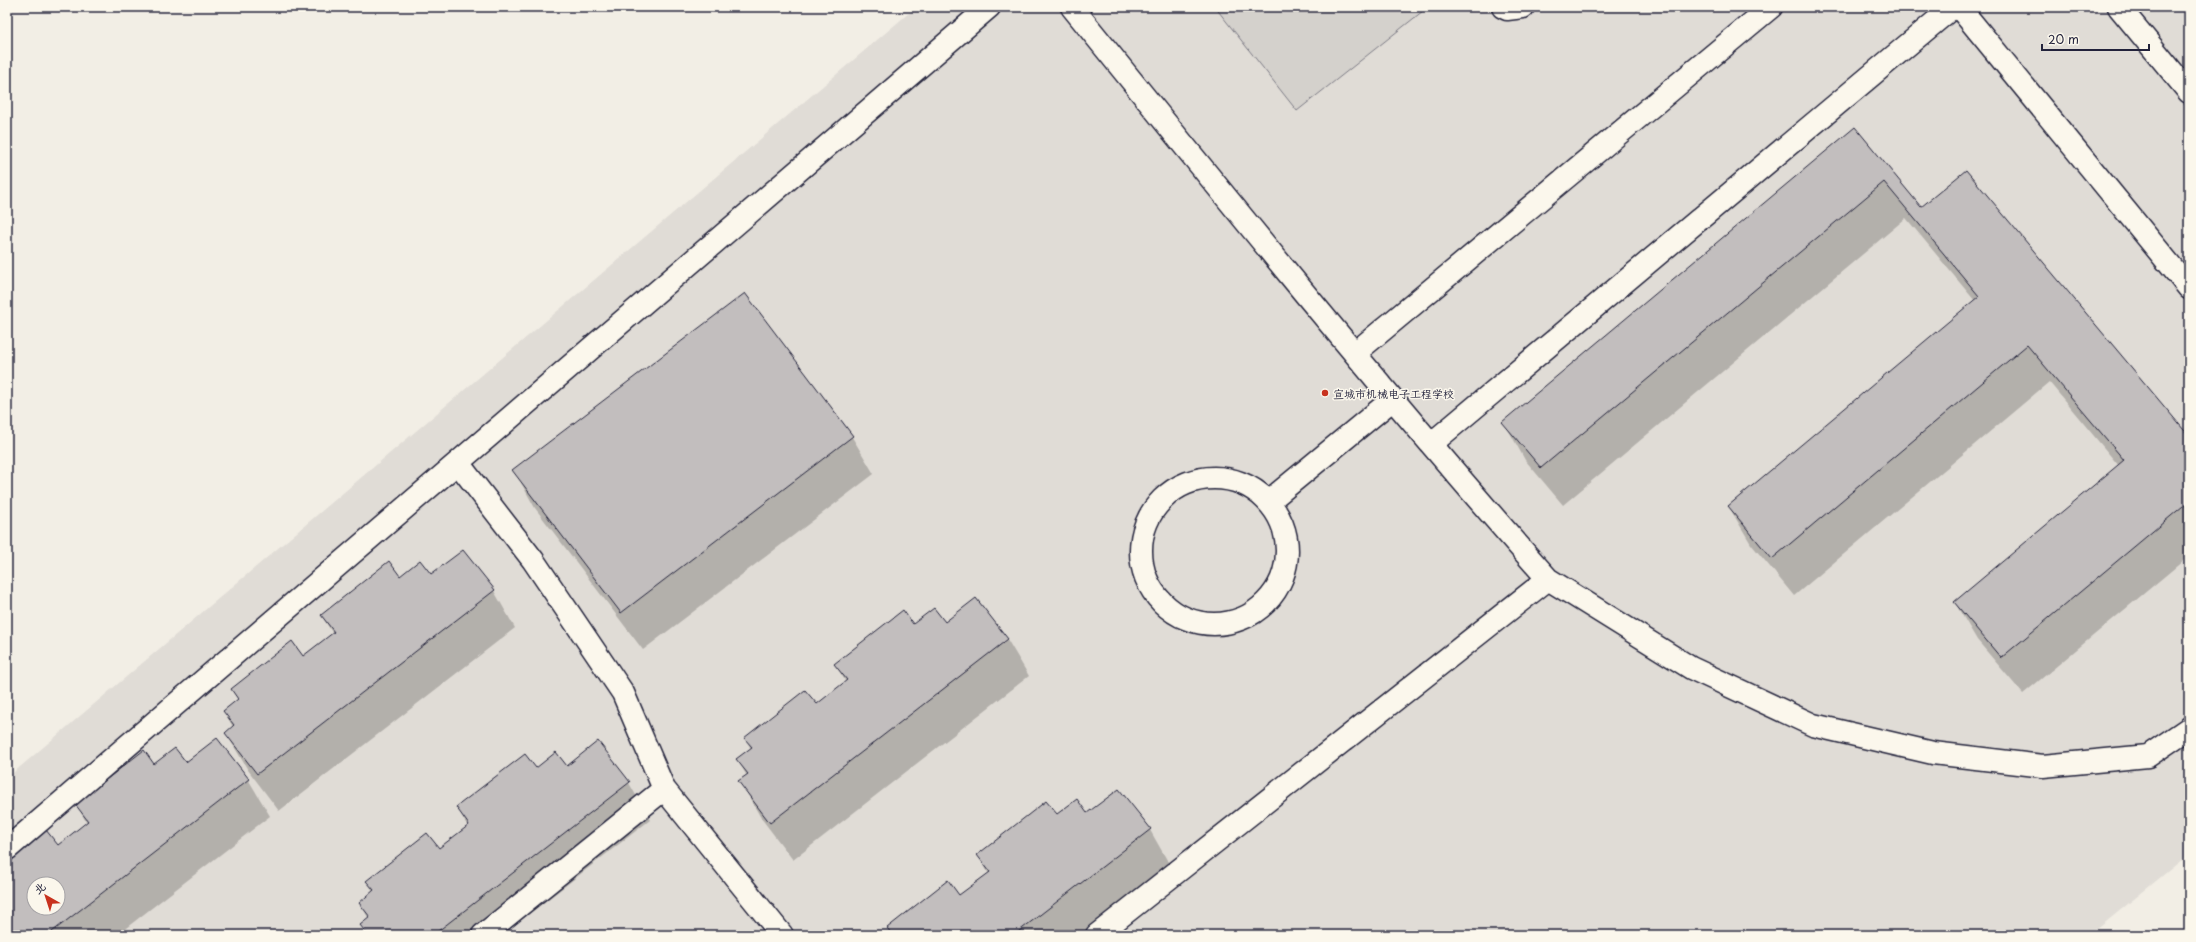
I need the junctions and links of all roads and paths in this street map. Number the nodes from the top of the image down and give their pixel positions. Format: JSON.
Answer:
{"nodes":[{"id":1,"x":989,"y":7,"type":"edge"},
{"id":2,"x":1072,"y":7,"type":"edge"},
{"id":3,"x":1503,"y":7,"type":"edge"},
{"id":4,"x":1523,"y":7,"type":"edge"},
{"id":5,"x":1771,"y":7,"type":"edge"},
{"id":6,"x":1953,"y":7,"type":"edge"},
{"id":7,"x":1959,"y":7,"type":"edge"},
{"id":8,"x":2119,"y":7,"type":"edge"},
{"id":9,"x":2189,"y":92,"type":"edge"},
{"id":10,"x":2189,"y":288,"type":"edge"},
{"id":11,"x":1355,"y":353,"type":"junction"},
{"id":12,"x":1394,"y":399,"type":"junction"},
{"id":13,"x":1431,"y":444,"type":"junction"},
{"id":14,"x":458,"y":463,"type":"junction"},
{"id":15,"x":1269,"y":501,"type":"junction"},
{"id":16,"x":1548,"y":579,"type":"junction"},
{"id":17,"x":2189,"y":728,"type":"edge"},
{"id":18,"x":664,"y":789,"type":"junction"},
{"id":19,"x":7,"y":848,"type":"edge"},
{"id":20,"x":483,"y":935,"type":"edge"},
{"id":21,"x":782,"y":935,"type":"edge"},
{"id":22,"x":1097,"y":935,"type":"edge"}],
"edges":[{"from":1,"to":14,"type":"lane"},
{"from":2,"to":11,"type":"lane"},
{"from":3,"to":4,"type":"lane"},
{"from":5,"to":11,"type":"lane"},
{"from":6,"to":13,"type":"lane"},
{"from":7,"to":10,"type":"lane"},
{"from":8,"to":9,"type":"lane"},
{"from":11,"to":12,"type":"lane"},
{"from":12,"to":13,"type":"lane"},
{"from":12,"to":15,"type":"lane"},
{"from":13,"to":16,"type":"lane"},
{"from":14,"to":18,"type":"lane"},
{"from":14,"to":19,"type":"lane"},
{"from":15,"to":15,"type":"lane"},
{"from":16,"to":17,"type":"lane"},
{"from":16,"to":22,"type":"lane"},
{"from":18,"to":20,"type":"lane"},
{"from":18,"to":21,"type":"lane"}]}
